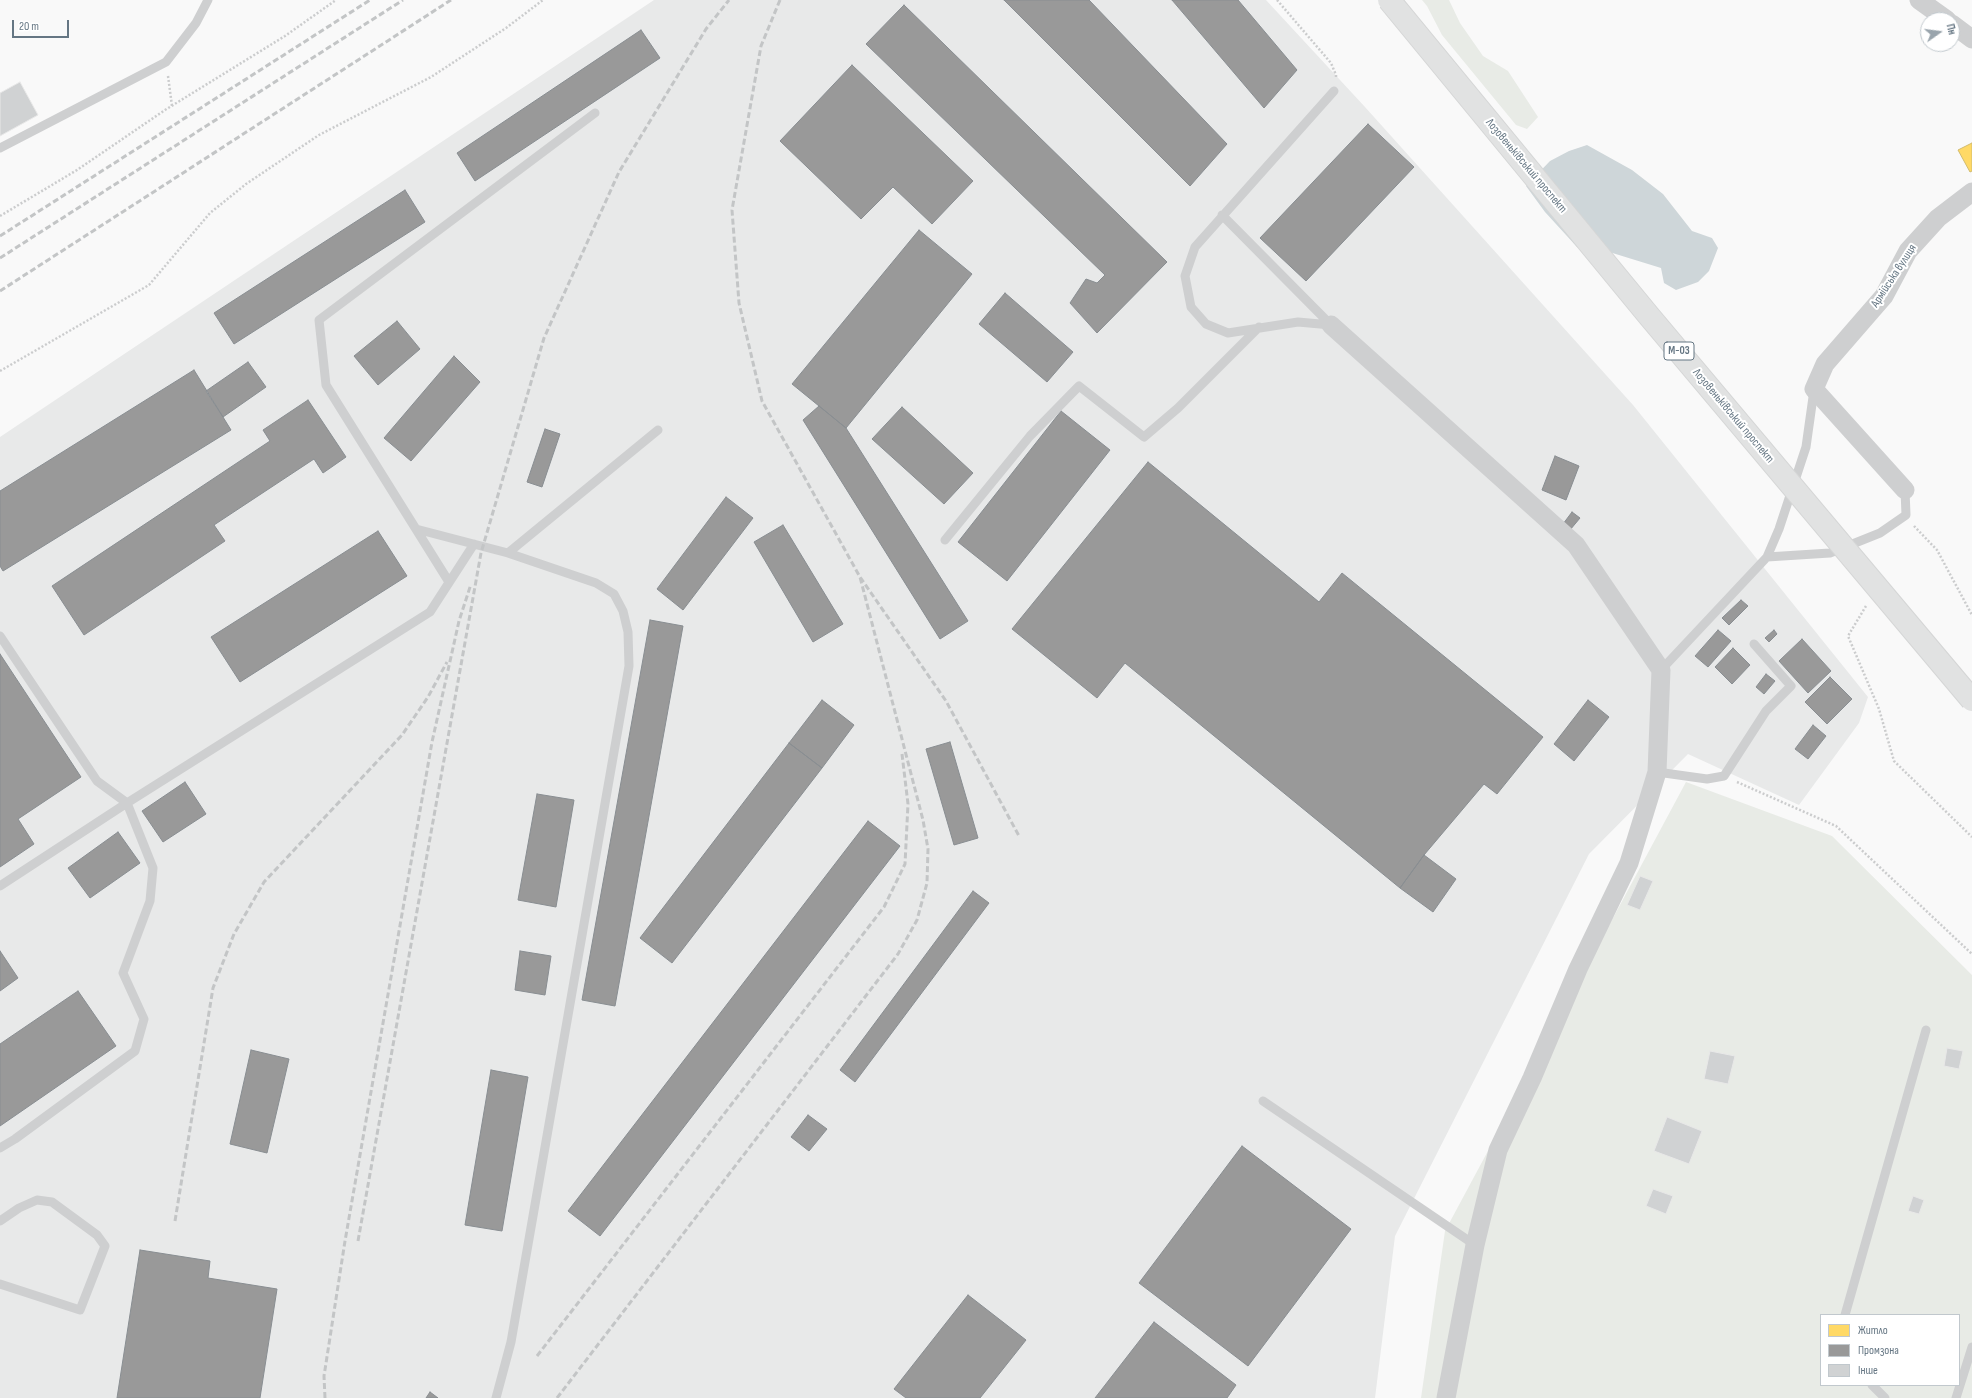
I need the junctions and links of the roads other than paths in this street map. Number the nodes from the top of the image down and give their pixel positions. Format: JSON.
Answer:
{"nodes":[{"id":1,"x":208,"y":0,"type":"edge"},
{"id":2,"x":1389,"y":0,"type":"edge"},
{"id":3,"x":1919,"y":0,"type":"edge"},
{"id":4,"x":1936,"y":12,"type":"edge"},
{"id":5,"x":1960,"y":30,"type":"edge"},
{"id":6,"x":1972,"y":38,"type":"edge"},
{"id":7,"x":1334,"y":91,"type":"road end"},
{"id":8,"x":595,"y":113,"type":"dead end"},
{"id":9,"x":0,"y":148,"type":"edge"},
{"id":10,"x":1972,"y":192,"type":"edge"},
{"id":11,"x":1222,"y":215,"type":"junction"},
{"id":12,"x":1330,"y":325,"type":"junction"},
{"id":13,"x":1259,"y":327,"type":"junction"},
{"id":14,"x":1814,"y":389,"type":"junction"},
{"id":15,"x":658,"y":430,"type":"dead end"},
{"id":16,"x":1905,"y":490,"type":"joint"},
{"id":17,"x":416,"y":528,"type":"junction"},
{"id":18,"x":945,"y":540,"type":"dead end"},
{"id":19,"x":474,"y":544,"type":"junction"},
{"id":20,"x":508,"y":553,"type":"junction"},
{"id":21,"x":1767,"y":557,"type":"junction"},
{"id":22,"x":449,"y":582,"type":"junction"},
{"id":23,"x":0,"y":636,"type":"edge"},
{"id":24,"x":1754,"y":644,"type":"dead end"},
{"id":25,"x":1661,"y":670,"type":"junction"},
{"id":26,"x":1972,"y":700,"type":"edge"},
{"id":27,"x":1657,"y":772,"type":"junction"},
{"id":28,"x":127,"y":803,"type":"junction"},
{"id":29,"x":0,"y":886,"type":"edge"},
{"id":30,"x":1926,"y":1030,"type":"dead end"},
{"id":31,"x":1264,"y":1101,"type":"dead end"},
{"id":32,"x":0,"y":1148,"type":"edge"},
{"id":33,"x":0,"y":1221,"type":"edge"},
{"id":34,"x":1476,"y":1245,"type":"junction"},
{"id":35,"x":0,"y":1284,"type":"edge"},
{"id":36,"x":1845,"y":1314,"type":"edge"},
{"id":37,"x":1972,"y":1347,"type":"edge"},
{"id":38,"x":1960,"y":1385,"type":"edge"},
{"id":39,"x":1873,"y":1386,"type":"edge"},
{"id":40,"x":1960,"y":1386,"type":"edge"},
{"id":41,"x":496,"y":1398,"type":"edge"},
{"id":42,"x":1446,"y":1398,"type":"edge"},
{"id":43,"x":1885,"y":1398,"type":"edge"},
{"id":44,"x":1956,"y":1398,"type":"edge"}],
"edges":[{"from":1,"to":9,"type":"lane"},
{"from":2,"to":26,"type":"highway","name":"Лозовеньківський проспект","number":"М-03","bridge":true},
{"from":3,"to":4,"type":"street"},
{"from":5,"to":6,"type":"street"},
{"from":7,"to":11,"type":"lane"},
{"from":8,"to":17,"type":"lane"},
{"from":10,"to":14,"type":"street","name":"Армійська вулиця"},
{"from":11,"to":12,"type":"lane"},
{"from":11,"to":13,"type":"lane"},
{"from":12,"to":13,"type":"lane"},
{"from":12,"to":25,"type":"street"},
{"from":13,"to":18,"type":"lane"},
{"from":14,"to":16,"type":"street"},
{"from":14,"to":21,"type":"lane"},
{"from":15,"to":20,"type":"lane"},
{"from":16,"to":21,"type":"lane"},
{"from":17,"to":19,"type":"lane"},
{"from":17,"to":22,"type":"lane"},
{"from":19,"to":20,"type":"lane"},
{"from":19,"to":22,"type":"lane"},
{"from":20,"to":41,"type":"lane"},
{"from":21,"to":25,"type":"lane"},
{"from":22,"to":28,"type":"lane"},
{"from":23,"to":28,"type":"lane"},
{"from":24,"to":27,"type":"lane"},
{"from":25,"to":27,"type":"street"},
{"from":27,"to":34,"type":"street"},
{"from":28,"to":29,"type":"lane"},
{"from":28,"to":32,"type":"lane"},
{"from":30,"to":36,"type":"lane"},
{"from":31,"to":34,"type":"lane"},
{"from":33,"to":35,"type":"lane"},
{"from":34,"to":42,"type":"street"},
{"from":37,"to":38,"type":"lane"},
{"from":39,"to":43,"type":"lane"},
{"from":40,"to":44,"type":"lane"}]}
